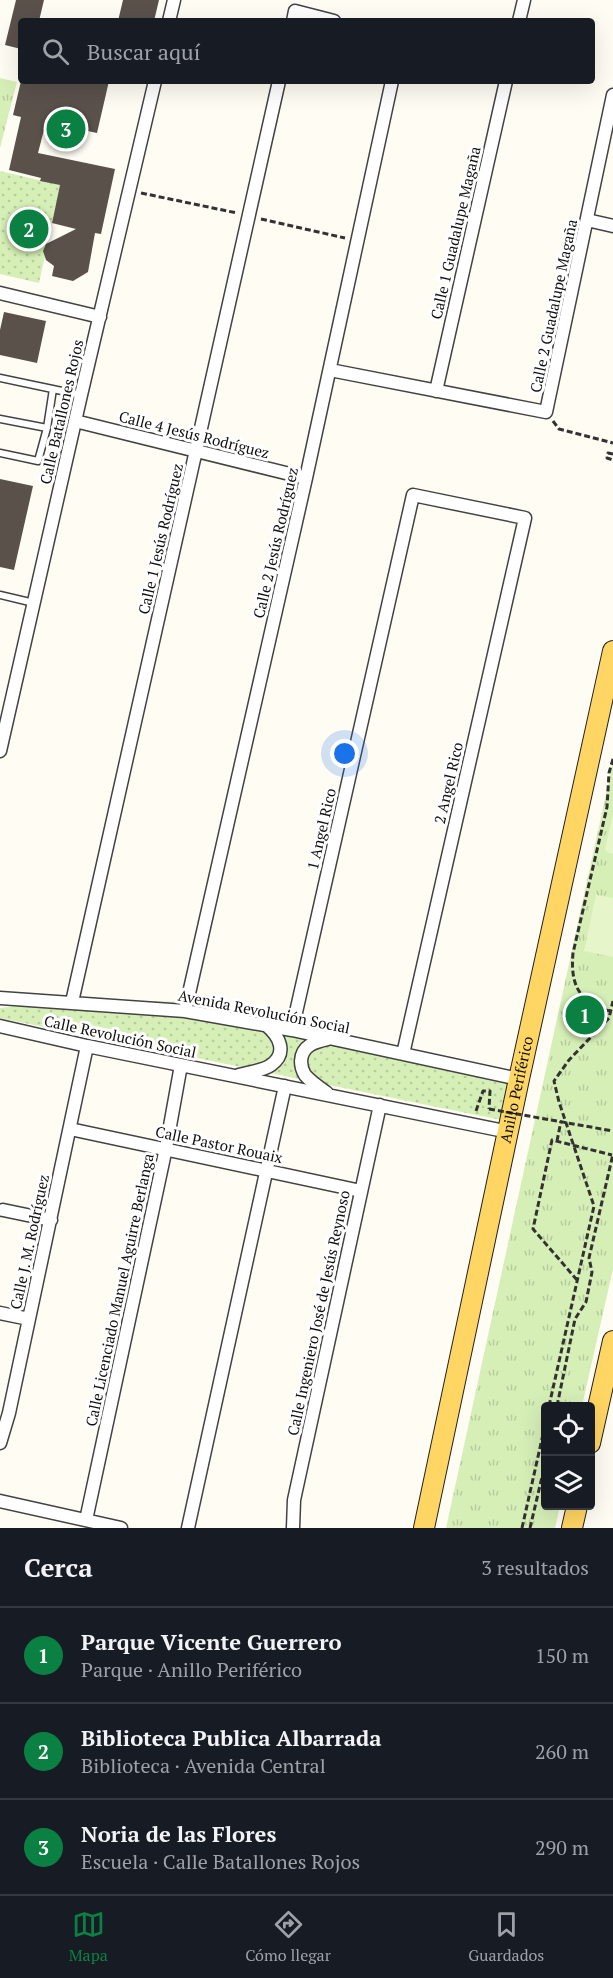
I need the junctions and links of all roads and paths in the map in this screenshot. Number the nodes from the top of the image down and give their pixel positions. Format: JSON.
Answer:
{"nodes":[{"id":1,"x":174,"y":0,"type":"edge"},
{"id":2,"x":524,"y":0,"type":"edge"},
{"id":3,"x":294,"y":16,"type":"edge"},
{"id":4,"x":170,"y":18,"type":"edge"},
{"id":5,"x":310,"y":18,"type":"edge"},
{"id":6,"x":520,"y":18,"type":"edge"},
{"id":7,"x":154,"y":84,"type":"edge"},
{"id":8,"x":278,"y":84,"type":"edge"},
{"id":9,"x":391,"y":84,"type":"edge"},
{"id":10,"x":505,"y":84,"type":"edge"},
{"id":11,"x":613,"y":95,"type":"edge"},
{"id":12,"x":587,"y":220,"type":"junction"},
{"id":13,"x":613,"y":226,"type":"edge"},
{"id":14,"x":0,"y":293,"type":"edge"},
{"id":15,"x":100,"y":317,"type":"junction"},
{"id":16,"x":330,"y":370,"type":"junction"},
{"id":17,"x":0,"y":378,"type":"edge"},
{"id":18,"x":53,"y":389,"type":"junction"},
{"id":19,"x":436,"y":391,"type":"junction"},
{"id":20,"x":81,"y":395,"type":"junction"},
{"id":21,"x":546,"y":412,"type":"junction"},
{"id":22,"x":0,"y":419,"type":"edge"},
{"id":23,"x":75,"y":421,"type":"junction"},
{"id":24,"x":46,"y":428,"type":"junction"},
{"id":25,"x":613,"y":443,"type":"edge"},
{"id":26,"x":196,"y":450,"type":"junction"},
{"id":27,"x":0,"y":453,"type":"edge"},
{"id":28,"x":613,"y":454,"type":"edge"},
{"id":29,"x":613,"y":460,"type":"edge"},
{"id":30,"x":306,"y":478,"type":"junction"},
{"id":31,"x":413,"y":495,"type":"joint"},
{"id":32,"x":0,"y":595,"type":"edge"},
{"id":33,"x":35,"y":604,"type":"junction"},
{"id":34,"x":613,"y":651,"type":"edge"},
{"id":35,"x":0,"y":751,"type":"edge"},
{"id":36,"x":613,"y":759,"type":"edge"},
{"id":37,"x":0,"y":998,"type":"edge"},
{"id":38,"x":613,"y":1001,"type":"edge"},
{"id":39,"x":72,"y":1002,"type":"junction"},
{"id":40,"x":185,"y":1011,"type":"junction"},
{"id":41,"x":612,"y":1012,"type":"edge"},
{"id":42,"x":266,"y":1025,"type":"junction"},
{"id":43,"x":0,"y":1026,"type":"edge"},
{"id":44,"x":292,"y":1030,"type":"junction"},
{"id":45,"x":329,"y":1039,"type":"junction"},
{"id":46,"x":87,"y":1046,"type":"junction"},
{"id":47,"x":403,"y":1054,"type":"junction"},
{"id":48,"x":182,"y":1065,"type":"junction"},
{"id":49,"x":235,"y":1076,"type":"junction"},
{"id":50,"x":519,"y":1079,"type":"junction"},
{"id":51,"x":285,"y":1086,"type":"junction"},
{"id":52,"x":328,"y":1094,"type":"junction"},
{"id":53,"x":380,"y":1105,"type":"junction"},
{"id":54,"x":477,"y":1109,"type":"dead end"},
{"id":55,"x":561,"y":1121,"type":"junction"},
{"id":56,"x":70,"y":1129,"type":"junction"},
{"id":57,"x":613,"y":1131,"type":"edge"},
{"id":58,"x":509,"y":1132,"type":"junction"},
{"id":59,"x":557,"y":1141,"type":"junction"},
{"id":60,"x":574,"y":1145,"type":"junction"},
{"id":61,"x":166,"y":1148,"type":"junction"},
{"id":62,"x":613,"y":1155,"type":"edge"},
{"id":63,"x":268,"y":1170,"type":"junction"},
{"id":64,"x":361,"y":1191,"type":"junction"},
{"id":65,"x":3,"y":1210,"type":"dead end"},
{"id":66,"x":51,"y":1220,"type":"junction"},
{"id":67,"x":577,"y":1280,"type":"junction"},
{"id":68,"x":0,"y":1313,"type":"edge"},
{"id":69,"x":29,"y":1319,"type":"junction"},
{"id":70,"x":613,"y":1341,"type":"edge"},
{"id":71,"x":550,"y":1402,"type":"edge"},
{"id":72,"x":557,"y":1402,"type":"edge"},
{"id":73,"x":4,"y":1412,"type":"edge"},
{"id":74,"x":595,"y":1424,"type":"edge"},
{"id":75,"x":0,"y":1443,"type":"edge"},
{"id":76,"x":541,"y":1443,"type":"edge"},
{"id":77,"x":541,"y":1481,"type":"edge"},
{"id":78,"x":0,"y":1501,"type":"edge"},
{"id":79,"x":576,"y":1510,"type":"edge"},
{"id":80,"x":86,"y":1520,"type":"junction"},
{"id":81,"x":427,"y":1524,"type":"edge"},
{"id":82,"x":121,"y":1528,"type":"edge"},
{"id":83,"x":188,"y":1528,"type":"edge"},
{"id":84,"x":293,"y":1528,"type":"edge"},
{"id":85,"x":522,"y":1528,"type":"edge"},
{"id":86,"x":530,"y":1528,"type":"edge"},
{"id":87,"x":572,"y":1528,"type":"edge"}],
"edges":[{"from":1,"to":4,"type":"street"},
{"from":2,"to":6,"type":"street"},
{"from":3,"to":5,"type":"street"},
{"from":7,"to":15,"type":"street","name":"Calle Batallones Rojos"},
{"from":8,"to":26,"type":"street","name":"Calle 1 Jesús Rodríguez"},
{"from":9,"to":16,"type":"street","name":"Calle 2 Jesús Rodríguez"},
{"from":10,"to":19,"type":"street","name":"Calle 1 Guadalupe Magaña"},
{"from":11,"to":12,"type":"street","name":"Calle 2 Guadalupe Magaña"},
{"from":12,"to":13,"type":"street"},
{"from":12,"to":21,"type":"street","name":"Calle 2 Guadalupe Magaña"},
{"from":14,"to":15,"type":"street"},
{"from":15,"to":20,"type":"street","name":"Calle Batallones Rojos"},
{"from":16,"to":19,"type":"street","name":"Calle 2 Guadalupe Magaña"},
{"from":16,"to":30,"type":"street","name":"Calle 2 Jesús Rodríguez"},
{"from":17,"to":18,"type":"lane"},
{"from":18,"to":20,"type":"lane"},
{"from":18,"to":24,"type":"lane"},
{"from":19,"to":21,"type":"street","name":"Calle 2 Guadalupe Magaña"},
{"from":20,"to":23,"type":"street","name":"Calle Batallones Rojos"},
{"from":21,"to":25,"type":"path"},
{"from":22,"to":24,"type":"lane"},
{"from":23,"to":26,"type":"street","name":"Calle 4 Jesús Rodríguez"},
{"from":23,"to":33,"type":"street","name":"Calle Batallones Rojos"},
{"from":24,"to":27,"type":"lane"},
{"from":26,"to":30,"type":"street","name":"Calle 4 Jesús Rodríguez"},
{"from":26,"to":39,"type":"street","name":"Calle 1 Jesús Rodríguez"},
{"from":28,"to":29,"type":"path"},
{"from":30,"to":40,"type":"street","name":"Calle 2 Jesús Rodríguez"},
{"from":31,"to":44,"type":"street","name":"1 Angel Rico"},
{"from":31,"to":47,"type":"street","name":"2 Angel Rico"},
{"from":32,"to":33,"type":"lane"},
{"from":33,"to":35,"type":"street","name":"Calle Batallones Rojos"},
{"from":34,"to":50,"type":"main road","name":"Anillo Periférico"},
{"from":36,"to":41,"type":"path"},
{"from":37,"to":39,"type":"street","name":"Avenida Revolución Social"},
{"from":38,"to":41,"type":"path"},
{"from":39,"to":40,"type":"street","name":"Avenida Revolución Social"},
{"from":40,"to":42,"type":"street","name":"Avenida Revolución Social"},
{"from":41,"to":60,"type":"path"},
{"from":42,"to":44,"type":"street","name":"Avenida Revolución Social"},
{"from":42,"to":49,"type":"street","name":"Calle Revolución Social"},
{"from":43,"to":46,"type":"street","name":"Calle Revolución Social"},
{"from":44,"to":45,"type":"street","name":"Avenida Revolución Social"},
{"from":45,"to":47,"type":"street","name":"Avenida Revolución Social"},
{"from":45,"to":52,"type":"street","name":"Calle Revolución Social"},
{"from":46,"to":48,"type":"street","name":"Calle Revolución Social"},
{"from":46,"to":56,"type":"street","name":"Calle J. M. Rodríguez"},
{"from":47,"to":50,"type":"street","name":"Avenida Revolución Social"},
{"from":48,"to":49,"type":"street","name":"Calle Revolución Social"},
{"from":48,"to":61,"type":"street","name":"Calle Licenciado Manuel Aguirre Berlanga"},
{"from":49,"to":51,"type":"street","name":"Calle Revolución Social"},
{"from":50,"to":58,"type":"main road","name":"Anillo Periférico"},
{"from":51,"to":52,"type":"street","name":"Calle Revolución Social"},
{"from":51,"to":63,"type":"street"},
{"from":52,"to":53,"type":"street","name":"Calle Revolución Social"},
{"from":53,"to":58,"type":"street","name":"Calle Revolución Social"},
{"from":53,"to":64,"type":"street","name":"Calle Ingeniero José de Jesús Reynoso"},
{"from":54,"to":55,"type":"path","bridge":true},
{"from":55,"to":57,"type":"path","bridge":true},
{"from":55,"to":59,"type":"path","bridge":true},
{"from":56,"to":61,"type":"street","name":"Calle Pastor Rouaix"},
{"from":56,"to":66,"type":"street","name":"Calle J. M. Rodríguez"},
{"from":58,"to":81,"type":"main road","name":"Anillo Periférico"},
{"from":59,"to":60,"type":"path"},
{"from":59,"to":67,"type":"path"},
{"from":60,"to":62,"type":"path"},
{"from":60,"to":67,"type":"path"},
{"from":61,"to":63,"type":"street","name":"Calle Pastor Rouaix"},
{"from":61,"to":80,"type":"street","name":"Calle Licenciado Manuel Aguirre Berlanga"},
{"from":62,"to":72,"type":"path"},
{"from":63,"to":64,"type":"street","name":"Calle Pastor Rouaix"},
{"from":63,"to":83,"type":"street"},
{"from":64,"to":84,"type":"street","name":"Calle Ingeniero José de Jesús Reynoso"},
{"from":65,"to":66,"type":"street"},
{"from":66,"to":69,"type":"street","name":"Calle J. M. Rodríguez"},
{"from":67,"to":71,"type":"path"},
{"from":68,"to":69,"type":"street"},
{"from":69,"to":73,"type":"street","name":"Calle J. M. Rodríguez"},
{"from":70,"to":74,"type":"main road"},
{"from":73,"to":75,"type":"street","name":"Calle J. M. Rodríguez"},
{"from":76,"to":85,"type":"path"},
{"from":77,"to":86,"type":"path"},
{"from":78,"to":80,"type":"street"},
{"from":79,"to":87,"type":"main road"},
{"from":80,"to":82,"type":"street"}]}
